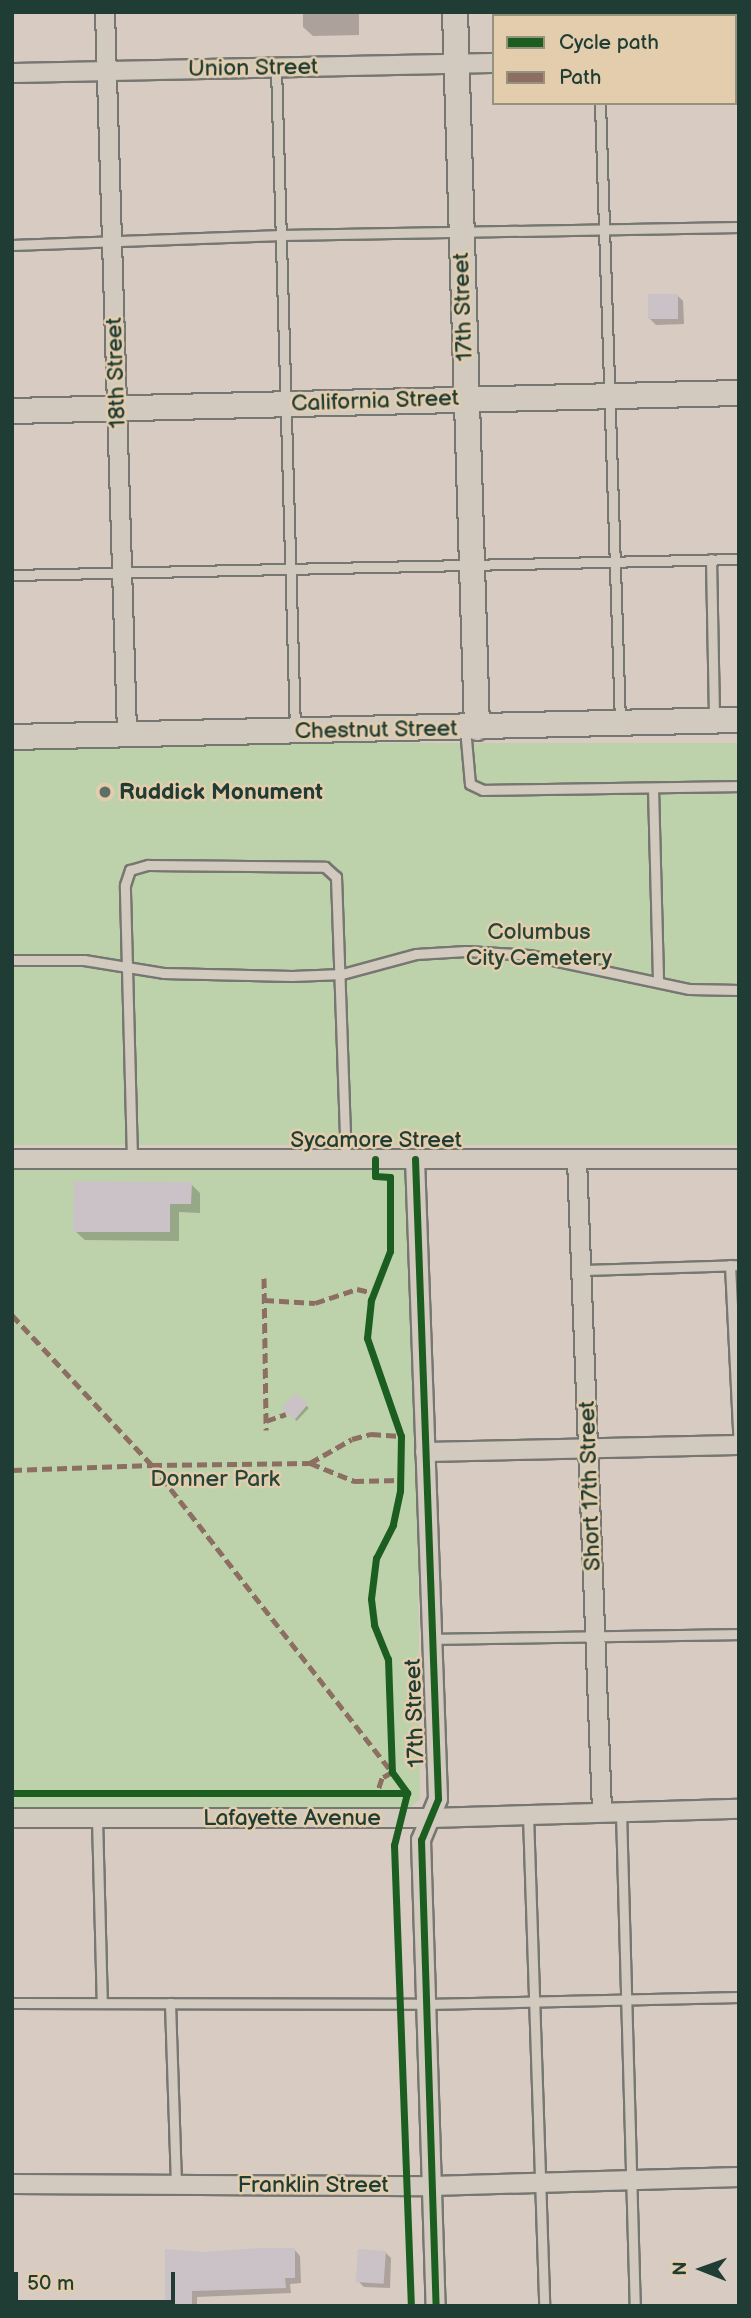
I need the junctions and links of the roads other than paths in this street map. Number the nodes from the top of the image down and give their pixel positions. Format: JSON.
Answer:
{"nodes":[{"id":1,"x":105,"y":12,"type":"edge"},
{"id":2,"x":455,"y":12,"type":"edge"},
{"id":3,"x":492,"y":63,"type":"edge"},
{"id":4,"x":456,"y":64,"type":"junction"},
{"id":5,"x":276,"y":67,"type":"junction"},
{"id":6,"x":108,"y":70,"type":"junction"},
{"id":7,"x":12,"y":73,"type":"edge"},
{"id":8,"x":600,"y":105,"type":"edge"},
{"id":9,"x":739,"y":227,"type":"edge"},
{"id":10,"x":461,"y":230,"type":"junction"},
{"id":11,"x":608,"y":231,"type":"junction"},
{"id":12,"x":282,"y":235,"type":"junction"},
{"id":13,"x":112,"y":244,"type":"junction"},
{"id":14,"x":12,"y":245,"type":"edge"},
{"id":15,"x":739,"y":393,"type":"edge"},
{"id":16,"x":611,"y":396,"type":"junction"},
{"id":17,"x":466,"y":399,"type":"junction"},
{"id":18,"x":287,"y":404,"type":"junction"},
{"id":19,"x":117,"y":408,"type":"junction"},
{"id":20,"x":12,"y":411,"type":"edge"},
{"id":21,"x":711,"y":559,"type":"junction"},
{"id":22,"x":739,"y":559,"type":"edge"},
{"id":23,"x":614,"y":561,"type":"junction"},
{"id":24,"x":471,"y":564,"type":"junction"},
{"id":25,"x":291,"y":570,"type":"junction"},
{"id":26,"x":122,"y":571,"type":"junction"},
{"id":27,"x":12,"y":575,"type":"edge"},
{"id":28,"x":727,"y":721,"type":"edge"},
{"id":29,"x":620,"y":724,"type":"junction"},
{"id":30,"x":471,"y":728,"type":"junction"},
{"id":31,"x":295,"y":731,"type":"junction"},
{"id":32,"x":127,"y":734,"type":"junction"},
{"id":33,"x":12,"y":737,"type":"edge"},
{"id":34,"x":739,"y":786,"type":"edge"},
{"id":35,"x":653,"y":788,"type":"junction"},
{"id":36,"x":12,"y":960,"type":"edge"},
{"id":37,"x":125,"y":965,"type":"junction"},
{"id":38,"x":342,"y":974,"type":"junction"},
{"id":39,"x":659,"y":982,"type":"junction"},
{"id":40,"x":739,"y":990,"type":"edge"},
{"id":41,"x":415,"y":1158,"type":"junction"},
{"id":42,"x":12,"y":1159,"type":"edge"},
{"id":43,"x":132,"y":1159,"type":"junction"},
{"id":44,"x":346,"y":1159,"type":"junction"},
{"id":45,"x":739,"y":1159,"type":"edge"},
{"id":46,"x":577,"y":1160,"type":"junction"},
{"id":47,"x":734,"y":1265,"type":"edge"},
{"id":48,"x":581,"y":1270,"type":"junction"},
{"id":49,"x":739,"y":1445,"type":"edge"},
{"id":50,"x":588,"y":1448,"type":"junction"},
{"id":51,"x":425,"y":1452,"type":"junction"},
{"id":52,"x":739,"y":1634,"type":"edge"},
{"id":53,"x":595,"y":1637,"type":"junction"},
{"id":54,"x":432,"y":1639,"type":"junction"},
{"id":55,"x":739,"y":1809,"type":"edge"},
{"id":56,"x":602,"y":1812,"type":"junction"},
{"id":57,"x":621,"y":1812,"type":"junction"},
{"id":58,"x":528,"y":1815,"type":"junction"},
{"id":59,"x":12,"y":1818,"type":"edge"},
{"id":60,"x":97,"y":1818,"type":"junction"},
{"id":61,"x":430,"y":1818,"type":"junction"},
{"id":62,"x":739,"y":1997,"type":"edge"},
{"id":63,"x":626,"y":1999,"type":"junction"},
{"id":64,"x":534,"y":2002,"type":"junction"},
{"id":65,"x":12,"y":2003,"type":"edge"},
{"id":66,"x":103,"y":2003,"type":"junction"},
{"id":67,"x":170,"y":2003,"type":"junction"},
{"id":68,"x":426,"y":2004,"type":"junction"},
{"id":69,"x":739,"y":2177,"type":"edge"},
{"id":70,"x":629,"y":2180,"type":"junction"},
{"id":71,"x":540,"y":2183,"type":"junction"},
{"id":72,"x":12,"y":2184,"type":"edge"},
{"id":73,"x":176,"y":2185,"type":"junction"},
{"id":74,"x":432,"y":2186,"type":"junction"},
{"id":75,"x":436,"y":2306,"type":"edge"},
{"id":76,"x":544,"y":2306,"type":"edge"},
{"id":77,"x":635,"y":2306,"type":"edge"}],
"edges":[{"from":1,"to":6,"type":"street","name":"18th Street"},
{"from":2,"to":4,"type":"street","name":"17th Street"},
{"from":3,"to":4,"type":"street","name":"Union Street"},
{"from":4,"to":5,"type":"street","name":"Union Street"},
{"from":4,"to":10,"type":"street","name":"17th Street"},
{"from":5,"to":6,"type":"street","name":"Union Street"},
{"from":5,"to":12,"type":"lane"},
{"from":6,"to":7,"type":"street","name":"Union Street"},
{"from":6,"to":13,"type":"street","name":"18th Street"},
{"from":8,"to":11,"type":"lane"},
{"from":9,"to":11,"type":"lane"},
{"from":10,"to":11,"type":"lane"},
{"from":10,"to":12,"type":"lane"},
{"from":10,"to":17,"type":"street","name":"17th Street"},
{"from":11,"to":16,"type":"lane"},
{"from":12,"to":13,"type":"lane"},
{"from":12,"to":18,"type":"lane"},
{"from":13,"to":14,"type":"lane"},
{"from":13,"to":19,"type":"street","name":"18th Street"},
{"from":15,"to":16,"type":"street","name":"California Street"},
{"from":16,"to":17,"type":"street","name":"California Street"},
{"from":16,"to":23,"type":"lane"},
{"from":17,"to":18,"type":"street","name":"California Street"},
{"from":17,"to":24,"type":"street","name":"17th Street"},
{"from":18,"to":19,"type":"street","name":"California Street"},
{"from":18,"to":25,"type":"lane"},
{"from":19,"to":20,"type":"street","name":"California Street"},
{"from":19,"to":26,"type":"street","name":"18th Street"},
{"from":21,"to":22,"type":"lane"},
{"from":21,"to":23,"type":"lane"},
{"from":21,"to":28,"type":"lane"},
{"from":23,"to":24,"type":"lane"},
{"from":23,"to":29,"type":"lane"},
{"from":24,"to":25,"type":"lane"},
{"from":24,"to":30,"type":"street","name":"17th Street"},
{"from":25,"to":26,"type":"lane"},
{"from":25,"to":31,"type":"lane"},
{"from":26,"to":27,"type":"lane"},
{"from":26,"to":32,"type":"street","name":"18th Street"},
{"from":28,"to":29,"type":"street","name":"Chestnut Street"},
{"from":29,"to":30,"type":"street","name":"Chestnut Street"},
{"from":30,"to":31,"type":"street","name":"Chestnut Street"},
{"from":30,"to":35,"type":"lane"},
{"from":31,"to":32,"type":"street","name":"Chestnut Street"},
{"from":32,"to":33,"type":"street","name":"Chestnut Street"},
{"from":34,"to":35,"type":"lane"},
{"from":35,"to":39,"type":"lane"},
{"from":36,"to":37,"type":"lane"},
{"from":37,"to":38,"type":"lane"},
{"from":37,"to":38,"type":"lane"},
{"from":37,"to":43,"type":"lane"},
{"from":38,"to":39,"type":"lane"},
{"from":38,"to":44,"type":"lane"},
{"from":39,"to":40,"type":"lane"},
{"from":41,"to":44,"type":"street","name":"Sycamore Street"},
{"from":41,"to":46,"type":"street","name":"Sycamore Street"},
{"from":41,"to":51,"type":"street","name":"17th Street"},
{"from":42,"to":43,"type":"street","name":"Sycamore Street"},
{"from":43,"to":44,"type":"street","name":"Sycamore Street"},
{"from":45,"to":46,"type":"street","name":"Sycamore Street"},
{"from":46,"to":48,"type":"street","name":"Short 17th Street"},
{"from":47,"to":48,"type":"lane"},
{"from":47,"to":49,"type":"lane"},
{"from":48,"to":50,"type":"street","name":"Short 17th Street"},
{"from":49,"to":50,"type":"street"},
{"from":50,"to":51,"type":"street"},
{"from":50,"to":53,"type":"street","name":"Short 17th Street"},
{"from":51,"to":54,"type":"street","name":"17th Street"},
{"from":52,"to":53,"type":"lane"},
{"from":53,"to":54,"type":"lane"},
{"from":53,"to":56,"type":"street","name":"Short 17th Street"},
{"from":54,"to":61,"type":"street","name":"17th Street"},
{"from":55,"to":57,"type":"street","name":"Lafayette Avenue"},
{"from":56,"to":57,"type":"street","name":"Lafayette Avenue"},
{"from":56,"to":58,"type":"street","name":"Lafayette Avenue"},
{"from":57,"to":63,"type":"lane"},
{"from":58,"to":61,"type":"street","name":"Lafayette Avenue"},
{"from":58,"to":64,"type":"lane"},
{"from":59,"to":60,"type":"street","name":"Lafayette Avenue"},
{"from":60,"to":61,"type":"street","name":"Lafayette Avenue"},
{"from":60,"to":66,"type":"lane"},
{"from":61,"to":68,"type":"street","name":"17th Street"},
{"from":62,"to":63,"type":"lane"},
{"from":63,"to":64,"type":"lane"},
{"from":63,"to":70,"type":"lane"},
{"from":64,"to":68,"type":"lane"},
{"from":64,"to":71,"type":"lane"},
{"from":65,"to":66,"type":"lane"},
{"from":66,"to":67,"type":"lane"},
{"from":67,"to":68,"type":"lane"},
{"from":67,"to":73,"type":"lane"},
{"from":68,"to":74,"type":"street","name":"17th Street"},
{"from":69,"to":70,"type":"street","name":"Franklin Street"},
{"from":70,"to":71,"type":"street","name":"Franklin Street"},
{"from":70,"to":77,"type":"lane"},
{"from":71,"to":74,"type":"street","name":"Franklin Street"},
{"from":71,"to":76,"type":"lane"},
{"from":72,"to":73,"type":"street","name":"Franklin Street"},
{"from":73,"to":74,"type":"street","name":"Franklin Street"},
{"from":74,"to":75,"type":"street","name":"17th Street"}]}
